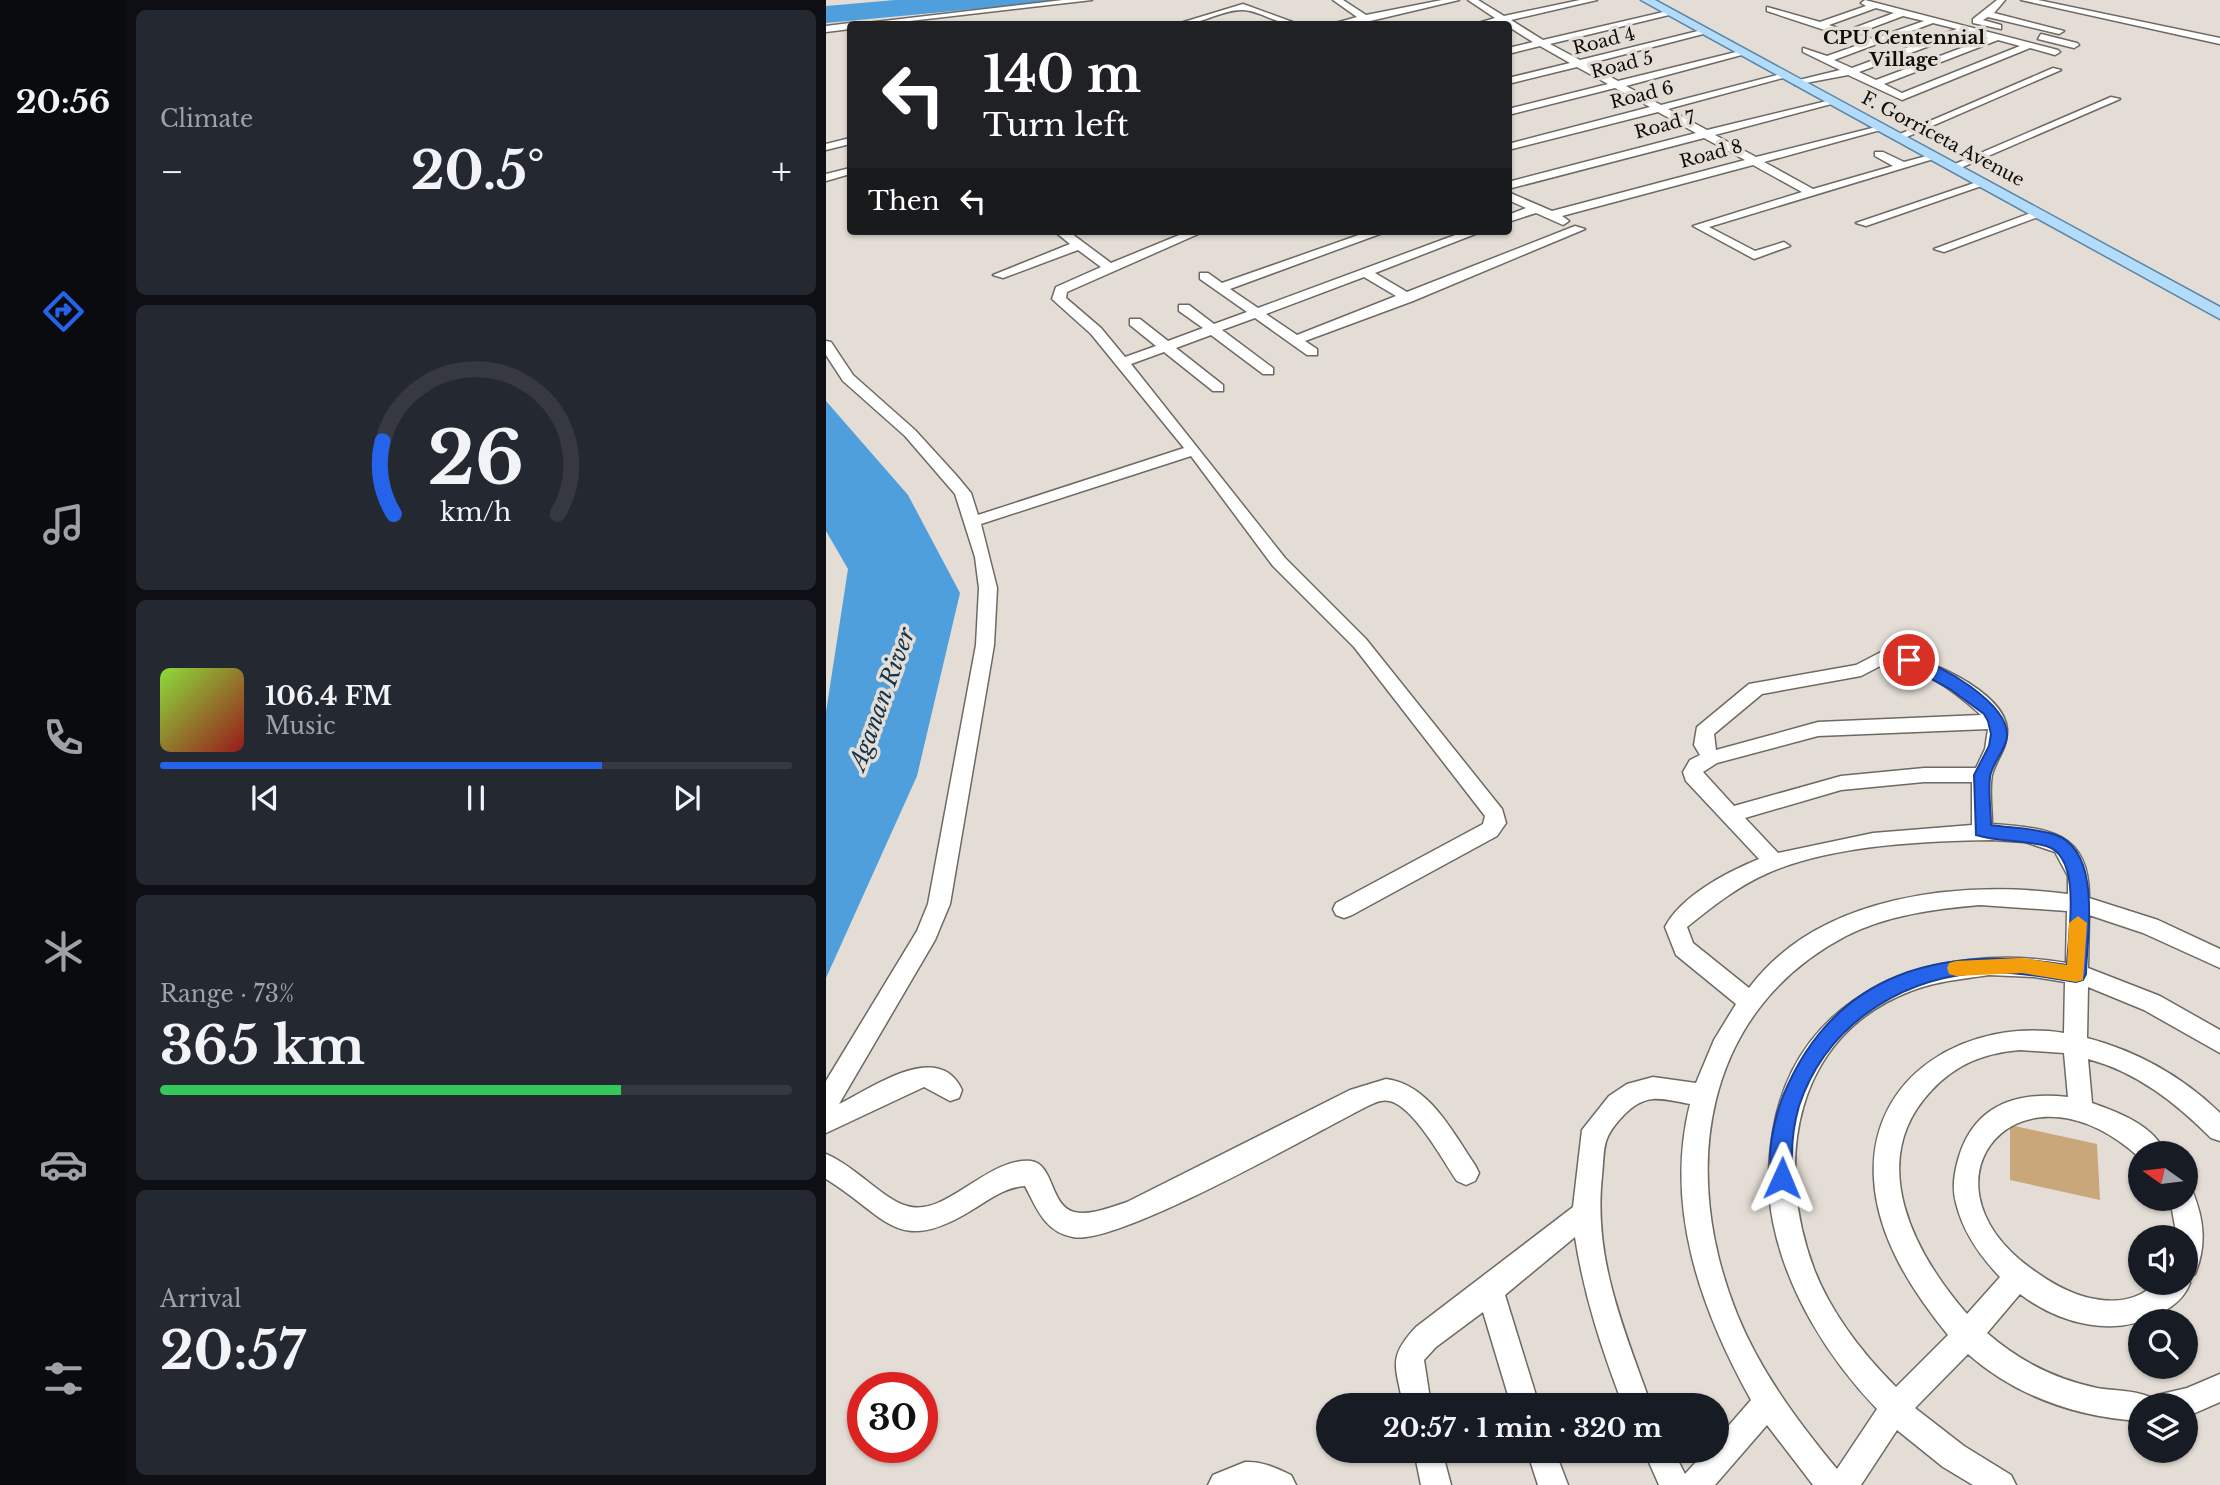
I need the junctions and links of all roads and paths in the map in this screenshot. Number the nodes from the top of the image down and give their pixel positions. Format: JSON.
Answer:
{"nodes":[{"id":1,"x":1088,"y":0,"type":"edge"},
{"id":2,"x":1337,"y":0,"type":"edge"},
{"id":3,"x":1455,"y":0,"type":"edge"},
{"id":4,"x":1472,"y":0,"type":"edge"},
{"id":5,"x":1593,"y":0,"type":"edge"},
{"id":6,"x":1647,"y":0,"type":"edge"},
{"id":7,"x":2001,"y":0,"type":"edge"},
{"id":8,"x":2025,"y":0,"type":"edge"},
{"id":9,"x":1770,"y":9,"type":"dead end"},
{"id":10,"x":1672,"y":13,"type":"junction"},
{"id":11,"x":1900,"y":14,"type":"junction"},
{"id":12,"x":1366,"y":19,"type":"junction"},
{"id":13,"x":1504,"y":19,"type":"junction"},
{"id":14,"x":891,"y":21,"type":"edge"},
{"id":15,"x":1193,"y":21,"type":"edge"},
{"id":16,"x":1282,"y":21,"type":"edge"},
{"id":17,"x":1354,"y":21,"type":"edge"},
{"id":18,"x":1494,"y":21,"type":"edge"},
{"id":19,"x":1507,"y":21,"type":"edge"},
{"id":20,"x":1929,"y":22,"type":"junction"},
{"id":21,"x":1512,"y":24,"type":"edge"},
{"id":22,"x":1823,"y":24,"type":"junction"},
{"id":23,"x":847,"y":26,"type":"edge"},
{"id":24,"x":826,"y":29,"type":"edge"},
{"id":25,"x":1964,"y":30,"type":"junction"},
{"id":26,"x":1706,"y":32,"type":"junction"},
{"id":27,"x":1848,"y":33,"type":"junction"},
{"id":28,"x":1995,"y":38,"type":"junction"},
{"id":29,"x":2075,"y":40,"type":"dead end"},
{"id":30,"x":2220,"y":41,"type":"edge"},
{"id":31,"x":1872,"y":42,"type":"junction"},
{"id":32,"x":1541,"y":43,"type":"junction"},
{"id":33,"x":2028,"y":47,"type":"junction"},
{"id":34,"x":1512,"y":50,"type":"edge"},
{"id":35,"x":1806,"y":50,"type":"dead end"},
{"id":36,"x":2055,"y":52,"type":"dead end"},
{"id":37,"x":1744,"y":53,"type":"junction"},
{"id":38,"x":1826,"y":60,"type":"junction"},
{"id":39,"x":1579,"y":64,"type":"junction"},
{"id":40,"x":2056,"y":70,"type":"dead end"},
{"id":41,"x":1851,"y":71,"type":"junction"},
{"id":42,"x":1785,"y":76,"type":"junction"},
{"id":43,"x":1512,"y":80,"type":"edge"},
{"id":44,"x":1876,"y":84,"type":"junction"},
{"id":45,"x":1616,"y":85,"type":"junction"},
{"id":46,"x":1801,"y":85,"type":"junction"},
{"id":47,"x":2115,"y":99,"type":"dead end"},
{"id":48,"x":1831,"y":101,"type":"junction"},
{"id":49,"x":1661,"y":108,"type":"junction"},
{"id":50,"x":1512,"y":111,"type":"edge"},
{"id":51,"x":1880,"y":127,"type":"junction"},
{"id":52,"x":1704,"y":132,"type":"junction"},
{"id":53,"x":1898,"y":137,"type":"junction"},
{"id":54,"x":847,"y":142,"type":"edge"},
{"id":55,"x":1512,"y":146,"type":"edge"},
{"id":56,"x":826,"y":147,"type":"edge"},
{"id":57,"x":1879,"y":154,"type":"dead end"},
{"id":58,"x":1934,"y":157,"type":"junction"},
{"id":59,"x":1755,"y":160,"type":"junction"},
{"id":60,"x":1902,"y":166,"type":"junction"},
{"id":61,"x":1954,"y":167,"type":"junction"},
{"id":62,"x":847,"y":172,"type":"edge"},
{"id":63,"x":826,"y":178,"type":"edge"},
{"id":64,"x":1984,"y":183,"type":"junction"},
{"id":65,"x":1512,"y":185,"type":"edge"},
{"id":66,"x":1809,"y":191,"type":"junction"},
{"id":67,"x":1512,"y":197,"type":"edge"},
{"id":68,"x":1538,"y":208,"type":"junction"},
{"id":69,"x":2039,"y":214,"type":"junction"},
{"id":70,"x":1552,"y":215,"type":"junction"},
{"id":71,"x":1512,"y":218,"type":"edge"},
{"id":72,"x":1862,"y":223,"type":"dead end"},
{"id":73,"x":1065,"y":235,"type":"edge"},
{"id":74,"x":1189,"y":235,"type":"edge"},
{"id":75,"x":1371,"y":235,"type":"edge"},
{"id":76,"x":1466,"y":235,"type":"edge"},
{"id":77,"x":1079,"y":245,"type":"junction"},
{"id":78,"x":1784,"y":246,"type":"dead end"},
{"id":79,"x":1940,"y":249,"type":"dead end"},
{"id":80,"x":1110,"y":268,"type":"junction"},
{"id":81,"x":1366,"y":273,"type":"junction"},
{"id":82,"x":999,"y":275,"type":"dead end"},
{"id":83,"x":1204,"y":276,"type":"dead end"},
{"id":84,"x":1223,"y":287,"type":"junction"},
{"id":85,"x":1408,"y":298,"type":"junction"},
{"id":86,"x":1184,"y":308,"type":"dead end"},
{"id":87,"x":1258,"y":313,"type":"junction"},
{"id":88,"x":2220,"y":314,"type":"edge"},
{"id":89,"x":1135,"y":322,"type":"dead end"},
{"id":90,"x":1215,"y":329,"type":"junction"},
{"id":91,"x":1296,"y":340,"type":"junction"},
{"id":92,"x":826,"y":345,"type":"edge"},
{"id":93,"x":1169,"y":346,"type":"junction"},
{"id":94,"x":1312,"y":352,"type":"dead end"},
{"id":95,"x":1122,"y":363,"type":"junction"},
{"id":96,"x":1268,"y":371,"type":"dead end"},
{"id":97,"x":1218,"y":388,"type":"dead end"},
{"id":98,"x":1194,"y":450,"type":"junction"},
{"id":99,"x":974,"y":521,"type":"junction"},
{"id":100,"x":1996,"y":721,"type":"junction"},
{"id":101,"x":1711,"y":758,"type":"junction"},
{"id":102,"x":1982,"y":775,"type":"junction"},
{"id":103,"x":1730,"y":815,"type":"junction"},
{"id":104,"x":1982,"y":831,"type":"junction"},
{"id":105,"x":1774,"y":862,"type":"junction"},
{"id":106,"x":2079,"y":904,"type":"junction"},
{"id":107,"x":1344,"y":909,"type":"dead end"},
{"id":108,"x":2220,"y":960,"type":"edge"},
{"id":109,"x":2076,"y":974,"type":"junction"},
{"id":110,"x":1749,"y":1001,"type":"junction"},
{"id":111,"x":2220,"y":1043,"type":"edge"},
{"id":112,"x":2075,"y":1044,"type":"junction"},
{"id":113,"x":950,"y":1090,"type":"dead end"},
{"id":114,"x":1703,"y":1096,"type":"junction"},
{"id":115,"x":826,"y":1103,"type":"edge"},
{"id":116,"x":2081,"y":1110,"type":"junction"},
{"id":117,"x":826,"y":1122,"type":"edge"},
{"id":118,"x":2220,"y":1130,"type":"edge"},
{"id":119,"x":2140,"y":1141,"type":"edge"},
{"id":120,"x":826,"y":1166,"type":"edge"},
{"id":121,"x":1466,"y":1173,"type":"dead end"},
{"id":122,"x":1585,"y":1213,"type":"junction"},
{"id":123,"x":2017,"y":1277,"type":"junction"},
{"id":124,"x":1490,"y":1290,"type":"junction"},
{"id":125,"x":2167,"y":1295,"type":"edge"},
{"id":126,"x":1967,"y":1335,"type":"junction"},
{"id":127,"x":2220,"y":1388,"type":"edge"},
{"id":128,"x":1415,"y":1393,"type":"edge"},
{"id":129,"x":1521,"y":1393,"type":"edge"},
{"id":130,"x":1632,"y":1393,"type":"edge"},
{"id":131,"x":2198,"y":1398,"type":"edge"},
{"id":132,"x":1768,"y":1404,"type":"junction"},
{"id":133,"x":2128,"y":1407,"type":"edge"},
{"id":134,"x":1894,"y":1409,"type":"junction"},
{"id":135,"x":1431,"y":1463,"type":"edge"},
{"id":136,"x":1545,"y":1463,"type":"edge"},
{"id":137,"x":1664,"y":1463,"type":"edge"},
{"id":138,"x":1223,"y":1485,"type":"edge"},
{"id":139,"x":1281,"y":1485,"type":"edge"},
{"id":140,"x":1436,"y":1485,"type":"edge"},
{"id":141,"x":1553,"y":1485,"type":"edge"},
{"id":142,"x":1675,"y":1485,"type":"edge"},
{"id":143,"x":1695,"y":1485,"type":"edge"},
{"id":144,"x":1832,"y":1485,"type":"edge"},
{"id":145,"x":1844,"y":1485,"type":"edge"},
{"id":146,"x":2001,"y":1485,"type":"edge"}],
"edges":[{"from":1,"to":14,"type":"street"},
{"from":2,"to":12,"type":"street"},
{"from":3,"to":12,"type":"street"},
{"from":4,"to":13,"type":"street"},
{"from":5,"to":13,"type":"street"},
{"from":6,"to":10,"type":"main road","name":"F. Gorriceta Avenue"},
{"from":7,"to":29,"type":"street"},
{"from":8,"to":30,"type":"street"},
{"from":9,"to":22,"type":"street"},
{"from":10,"to":26,"type":"main road","name":"F. Gorriceta Avenue"},
{"from":10,"to":32,"type":"street"},
{"from":11,"to":20,"type":"street"},
{"from":11,"to":22,"type":"street"},
{"from":11,"to":27,"type":"street"},
{"from":12,"to":17,"type":"street"},
{"from":13,"to":18,"type":"street"},
{"from":13,"to":19,"type":"street"},
{"from":15,"to":16,"type":"street"},
{"from":20,"to":25,"type":"street"},
{"from":20,"to":31,"type":"street"},
{"from":21,"to":32,"type":"street"},
{"from":22,"to":27,"type":"street"},
{"from":23,"to":24,"type":"street"},
{"from":25,"to":28,"type":"street"},
{"from":25,"to":41,"type":"street"},
{"from":26,"to":37,"type":"main road","name":"F. Gorriceta Avenue"},
{"from":26,"to":39,"type":"street","name":"Road 4"},
{"from":27,"to":31,"type":"street"},
{"from":28,"to":33,"type":"street"},
{"from":28,"to":44,"type":"street"},
{"from":31,"to":38,"type":"street"},
{"from":32,"to":34,"type":"street"},
{"from":32,"to":39,"type":"street"},
{"from":33,"to":36,"type":"street"},
{"from":33,"to":44,"type":"street"},
{"from":35,"to":38,"type":"street"},
{"from":37,"to":42,"type":"main road","name":"F. Gorriceta Avenue"},
{"from":37,"to":45,"type":"street","name":"Road 5"},
{"from":38,"to":41,"type":"street"},
{"from":39,"to":43,"type":"street","name":"Road 4"},
{"from":39,"to":45,"type":"street"},
{"from":40,"to":53,"type":"street"},
{"from":41,"to":44,"type":"street"},
{"from":41,"to":46,"type":"street"},
{"from":42,"to":46,"type":"main road","name":"F. Gorriceta Avenue"},
{"from":42,"to":49,"type":"street","name":"Road 6"},
{"from":45,"to":49,"type":"street"},
{"from":45,"to":50,"type":"street","name":"Road 5"},
{"from":46,"to":48,"type":"main road","name":"F. Gorriceta Avenue"},
{"from":47,"to":61,"type":"street"},
{"from":48,"to":51,"type":"main road","name":"F. Gorriceta Avenue"},
{"from":48,"to":52,"type":"street","name":"Road 7"},
{"from":49,"to":52,"type":"street"},
{"from":49,"to":55,"type":"street","name":"Road 6"},
{"from":51,"to":53,"type":"main road","name":"F. Gorriceta Avenue"},
{"from":51,"to":59,"type":"street","name":"Road 8"},
{"from":52,"to":59,"type":"street"},
{"from":52,"to":65,"type":"street","name":"Road 7"},
{"from":53,"to":58,"type":"main road","name":"F. Gorriceta Avenue"},
{"from":54,"to":56,"type":"street"},
{"from":57,"to":60,"type":"street"},
{"from":58,"to":60,"type":"street"},
{"from":58,"to":61,"type":"main road","name":"F. Gorriceta Avenue"},
{"from":59,"to":66,"type":"street"},
{"from":59,"to":70,"type":"street","name":"Road 8"},
{"from":60,"to":66,"type":"street"},
{"from":61,"to":64,"type":"main road","name":"F. Gorriceta Avenue"},
{"from":62,"to":63,"type":"street"},
{"from":64,"to":69,"type":"main road","name":"F. Gorriceta Avenue"},
{"from":64,"to":72,"type":"street"},
{"from":66,"to":78,"type":"street"},
{"from":67,"to":68,"type":"street"},
{"from":68,"to":70,"type":"street"},
{"from":68,"to":71,"type":"street"},
{"from":69,"to":79,"type":"street"},
{"from":69,"to":88,"type":"main road","name":"F. Gorriceta Avenue"},
{"from":70,"to":85,"type":"street"},
{"from":73,"to":77,"type":"street"},
{"from":74,"to":80,"type":"street"},
{"from":75,"to":84,"type":"street"},
{"from":76,"to":81,"type":"street"},
{"from":77,"to":80,"type":"street"},
{"from":77,"to":82,"type":"street"},
{"from":80,"to":95,"type":"street"},
{"from":81,"to":85,"type":"street"},
{"from":81,"to":87,"type":"street"},
{"from":83,"to":84,"type":"street"},
{"from":84,"to":87,"type":"street"},
{"from":85,"to":91,"type":"street"},
{"from":86,"to":90,"type":"street"},
{"from":87,"to":90,"type":"street"},
{"from":87,"to":91,"type":"street"},
{"from":89,"to":93,"type":"street"},
{"from":90,"to":93,"type":"street"},
{"from":90,"to":96,"type":"street"},
{"from":91,"to":94,"type":"street"},
{"from":92,"to":99,"type":"street"},
{"from":93,"to":95,"type":"street"},
{"from":93,"to":97,"type":"street"},
{"from":95,"to":98,"type":"street"},
{"from":98,"to":99,"type":"street"},
{"from":98,"to":107,"type":"street"},
{"from":99,"to":115,"type":"street"},
{"from":100,"to":101,"type":"street"},
{"from":100,"to":101,"type":"street"},
{"from":100,"to":102,"type":"street"},
{"from":101,"to":103,"type":"street"},
{"from":102,"to":103,"type":"street"},
{"from":102,"to":104,"type":"street"},
{"from":103,"to":105,"type":"street"},
{"from":104,"to":105,"type":"street"},
{"from":104,"to":106,"type":"street"},
{"from":105,"to":110,"type":"street"},
{"from":106,"to":108,"type":"street"},
{"from":106,"to":109,"type":"street"},
{"from":106,"to":110,"type":"street"},
{"from":109,"to":111,"type":"street"},
{"from":109,"to":112,"type":"street"},
{"from":109,"to":134,"type":"street"},
{"from":110,"to":114,"type":"street"},
{"from":112,"to":116,"type":"street"},
{"from":112,"to":118,"type":"street"},
{"from":112,"to":126,"type":"street"},
{"from":113,"to":117,"type":"street"},
{"from":114,"to":122,"type":"street"},
{"from":114,"to":132,"type":"street"},
{"from":116,"to":119,"type":"street"},
{"from":116,"to":123,"type":"street"},
{"from":120,"to":121,"type":"street"},
{"from":122,"to":124,"type":"street"},
{"from":122,"to":130,"type":"street"},
{"from":123,"to":125,"type":"street"},
{"from":123,"to":126,"type":"street"},
{"from":124,"to":128,"type":"street"},
{"from":124,"to":129,"type":"street"},
{"from":126,"to":133,"type":"street"},
{"from":126,"to":134,"type":"street"},
{"from":127,"to":131,"type":"street"},
{"from":132,"to":143,"type":"street"},
{"from":132,"to":144,"type":"street"},
{"from":134,"to":145,"type":"street"},
{"from":134,"to":146,"type":"street"},
{"from":135,"to":140,"type":"street"},
{"from":136,"to":141,"type":"street"},
{"from":137,"to":142,"type":"street"},
{"from":138,"to":139,"type":"street"}]}
